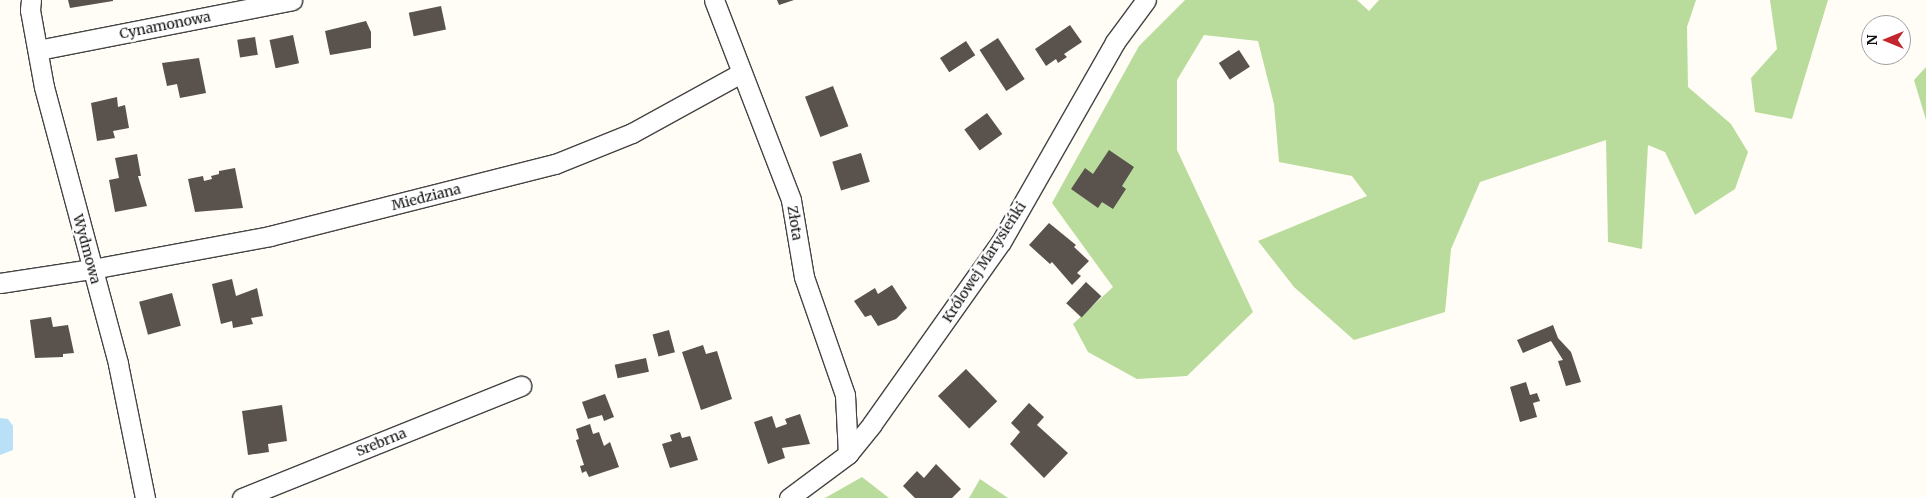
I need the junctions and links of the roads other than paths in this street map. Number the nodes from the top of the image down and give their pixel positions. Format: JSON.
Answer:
{"nodes":[{"id":1,"x":31,"y":0,"type":"edge"},
{"id":2,"x":292,"y":0,"type":"edge"},
{"id":3,"x":714,"y":0,"type":"edge"},
{"id":4,"x":1146,"y":0,"type":"edge"},
{"id":5,"x":38,"y":50,"type":"junction"},
{"id":6,"x":741,"y":73,"type":"junction"},
{"id":7,"x":92,"y":269,"type":"junction"},
{"id":8,"x":0,"y":283,"type":"edge"},
{"id":9,"x":520,"y":386,"type":"dead end"},
{"id":10,"x":848,"y":454,"type":"junction"},
{"id":11,"x":145,"y":498,"type":"edge"},
{"id":12,"x":242,"y":498,"type":"edge"},
{"id":13,"x":789,"y":498,"type":"edge"}],
"edges":[{"from":1,"to":5,"type":"street","name":"Wydmowa"},
{"from":2,"to":5,"type":"street","name":"Cynamonowa"},
{"from":3,"to":6,"type":"street","name":"Złota"},
{"from":4,"to":10,"type":"street","name":"Królowej Marysieńki"},
{"from":5,"to":7,"type":"street","name":"Wydmowa"},
{"from":6,"to":7,"type":"street","name":"Miedziana"},
{"from":6,"to":10,"type":"street","name":"Złota"},
{"from":7,"to":8,"type":"street","name":"Miedziana"},
{"from":7,"to":11,"type":"street","name":"Wydmowa"},
{"from":9,"to":12,"type":"street","name":"Srebrna"},
{"from":10,"to":13,"type":"street","name":"Królowej Marysieńki"}]}
